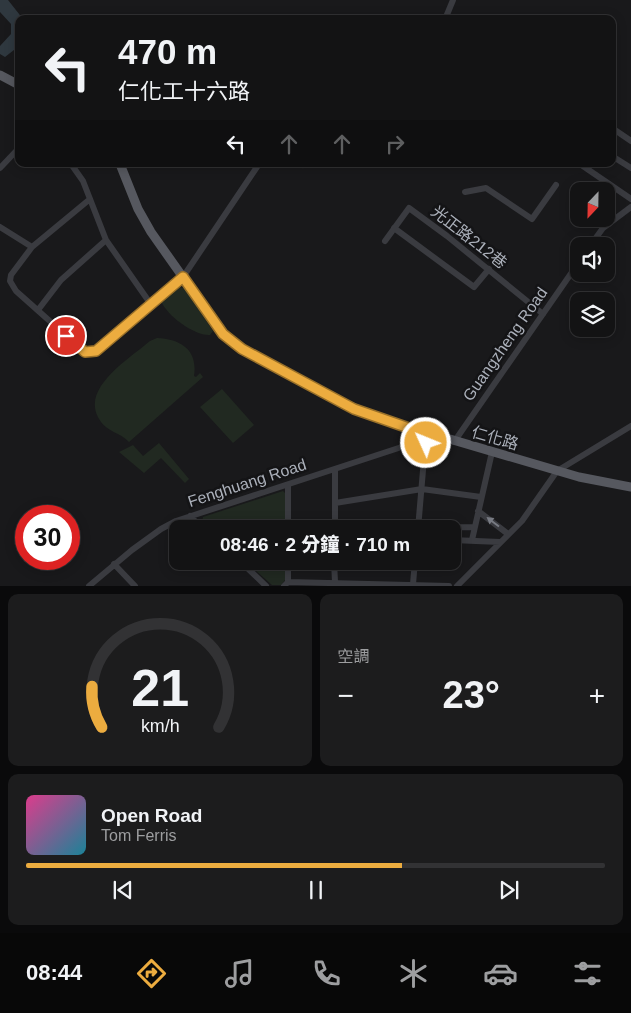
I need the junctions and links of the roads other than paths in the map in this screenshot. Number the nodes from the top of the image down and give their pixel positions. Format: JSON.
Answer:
{"nodes":[{"id":1,"x":453,"y":0,"type":"edge"},
{"id":2,"x":449,"y":15,"type":"edge"},
{"id":3,"x":0,"y":74,"type":"edge"},
{"id":4,"x":15,"y":83,"type":"edge"},
{"id":5,"x":616,"y":131,"type":"edge"},
{"id":6,"x":631,"y":141,"type":"edge"},
{"id":7,"x":15,"y":152,"type":"edge"},
{"id":8,"x":616,"y":159,"type":"edge"},
{"id":9,"x":73,"y":167,"type":"edge"},
{"id":10,"x":121,"y":167,"type":"edge"},
{"id":11,"x":257,"y":167,"type":"edge"},
{"id":12,"x":584,"y":167,"type":"edge"},
{"id":13,"x":0,"y":168,"type":"edge"},
{"id":14,"x":631,"y":168,"type":"edge"},
{"id":15,"x":556,"y":185,"type":"dead end"},
{"id":16,"x":465,"y":192,"type":"dead end"},
{"id":17,"x":90,"y":199,"type":"junction"},
{"id":18,"x":631,"y":199,"type":"edge"},
{"id":19,"x":631,"y":207,"type":"edge"},
{"id":20,"x":0,"y":228,"type":"edge"},
{"id":21,"x":394,"y":228,"type":"junction"},
{"id":22,"x":597,"y":237,"type":"edge"},
{"id":23,"x":106,"y":240,"type":"junction"},
{"id":24,"x":385,"y":241,"type":"dead end"},
{"id":25,"x":32,"y":247,"type":"junction"},
{"id":26,"x":488,"y":269,"type":"junction"},
{"id":27,"x":570,"y":275,"type":"edge"},
{"id":28,"x":183,"y":277,"type":"junction"},
{"id":29,"x":150,"y":303,"type":"junction"},
{"id":30,"x":38,"y":310,"type":"junction"},
{"id":31,"x":543,"y":314,"type":"junction"},
{"id":32,"x":631,"y":426,"type":"edge"},
{"id":33,"x":426,"y":434,"type":"junction"},
{"id":34,"x":454,"y":442,"type":"junction"},
{"id":35,"x":492,"y":452,"type":"junction"},
{"id":36,"x":335,"y":469,"type":"junction"},
{"id":37,"x":557,"y":471,"type":"junction"},
{"id":38,"x":288,"y":485,"type":"junction"},
{"id":39,"x":631,"y":487,"type":"edge"},
{"id":40,"x":422,"y":489,"type":"junction"},
{"id":41,"x":481,"y":497,"type":"junction"},
{"id":42,"x":335,"y":503,"type":"junction"},
{"id":43,"x":478,"y":511,"type":"junction"},
{"id":44,"x":190,"y":516,"type":"junction"},
{"id":45,"x":194,"y":520,"type":"edge"},
{"id":46,"x":288,"y":520,"type":"edge"},
{"id":47,"x":334,"y":520,"type":"edge"},
{"id":48,"x":419,"y":520,"type":"edge"},
{"id":49,"x":461,"y":527,"type":"edge"},
{"id":50,"x":474,"y":527,"type":"junction"},
{"id":51,"x":508,"y":534,"type":"junction"},
{"id":52,"x":461,"y":540,"type":"edge"},
{"id":53,"x":472,"y":540,"type":"junction"},
{"id":54,"x":500,"y":542,"type":"junction"},
{"id":55,"x":114,"y":564,"type":"junction"},
{"id":56,"x":249,"y":570,"type":"edge"},
{"id":57,"x":287,"y":570,"type":"edge"},
{"id":58,"x":334,"y":570,"type":"edge"},
{"id":59,"x":414,"y":570,"type":"edge"},
{"id":60,"x":334,"y":582,"type":"junction"},
{"id":61,"x":286,"y":584,"type":"edge"},
{"id":62,"x":413,"y":584,"type":"junction"},
{"id":63,"x":89,"y":586,"type":"edge"},
{"id":64,"x":135,"y":586,"type":"edge"},
{"id":65,"x":266,"y":586,"type":"edge"},
{"id":66,"x":448,"y":586,"type":"edge"},
{"id":67,"x":458,"y":586,"type":"edge"}],
"edges":[{"from":1,"to":2,"type":"street"},
{"from":3,"to":4,"type":"main road"},
{"from":5,"to":6,"type":"street"},
{"from":7,"to":13,"type":"street"},
{"from":8,"to":14,"type":"street"},
{"from":9,"to":17,"type":"street"},
{"from":10,"to":28,"type":"main road","name":"仁化路"},
{"from":11,"to":28,"type":"street"},
{"from":12,"to":18,"type":"street"},
{"from":15,"to":16,"type":"street"},
{"from":17,"to":23,"type":"street"},
{"from":17,"to":25,"type":"street"},
{"from":19,"to":22,"type":"street"},
{"from":20,"to":25,"type":"street"},
{"from":21,"to":24,"type":"street","name":"光正路212巷"},
{"from":21,"to":26,"type":"street"},
{"from":21,"to":26,"type":"street","name":"光正路212巷"},
{"from":23,"to":29,"type":"street"},
{"from":23,"to":30,"type":"street"},
{"from":25,"to":30,"type":"street"},
{"from":26,"to":31,"type":"street","name":"光正路212巷"},
{"from":27,"to":31,"type":"street","name":"Guangzheng Road"},
{"from":28,"to":29,"type":"street"},
{"from":28,"to":33,"type":"main road","name":"仁化路"},
{"from":29,"to":30,"type":"street"},
{"from":31,"to":34,"type":"street","name":"Guangzheng Road"},
{"from":32,"to":37,"type":"street"},
{"from":33,"to":34,"type":"main road","name":"仁化路"},
{"from":33,"to":36,"type":"street","name":"Fenghuang Road"},
{"from":33,"to":40,"type":"street"},
{"from":34,"to":35,"type":"main road","name":"仁化路"},
{"from":35,"to":37,"type":"main road","name":"仁化路"},
{"from":35,"to":41,"type":"street"},
{"from":36,"to":38,"type":"street","name":"Fenghuang Road"},
{"from":36,"to":42,"type":"street"},
{"from":37,"to":39,"type":"main road","name":"仁化路"},
{"from":37,"to":51,"type":"street"},
{"from":38,"to":44,"type":"street","name":"Fenghuang Road"},
{"from":38,"to":46,"type":"street"},
{"from":40,"to":41,"type":"street"},
{"from":40,"to":42,"type":"street"},
{"from":40,"to":48,"type":"street"},
{"from":41,"to":43,"type":"street"},
{"from":42,"to":47,"type":"street"},
{"from":43,"to":50,"type":"street"},
{"from":51,"to":43,"type":"street","one_way":true},
{"from":44,"to":45,"type":"street"},
{"from":44,"to":55,"type":"street","name":"Fenghuang Road"},
{"from":49,"to":50,"type":"street"},
{"from":50,"to":53,"type":"street"},
{"from":51,"to":54,"type":"street"},
{"from":52,"to":53,"type":"street"},
{"from":53,"to":54,"type":"street"},
{"from":54,"to":67,"type":"street"},
{"from":55,"to":63,"type":"street","name":"Fenghuang Road"},
{"from":55,"to":64,"type":"street"},
{"from":56,"to":65,"type":"street"},
{"from":57,"to":61,"type":"street"},
{"from":58,"to":60,"type":"street"},
{"from":59,"to":62,"type":"street"},
{"from":60,"to":61,"type":"street"},
{"from":60,"to":62,"type":"street"},
{"from":62,"to":66,"type":"street"}]}
